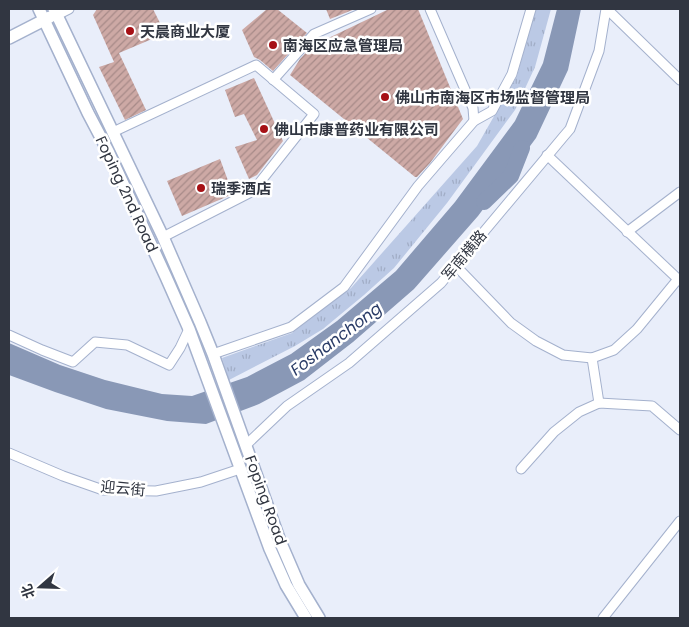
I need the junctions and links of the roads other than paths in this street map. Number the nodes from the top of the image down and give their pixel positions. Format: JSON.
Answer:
{"nodes":[{"id":1,"x":39,"y":9,"type":"edge"},
{"id":2,"x":69,"y":9,"type":"edge"},
{"id":3,"x":371,"y":9,"type":"edge"},
{"id":4,"x":430,"y":9,"type":"edge"},
{"id":5,"x":531,"y":9,"type":"edge"},
{"id":6,"x":607,"y":9,"type":"edge"},
{"id":7,"x":55,"y":12,"type":"edge"},
{"id":8,"x":44,"y":20,"type":"junction"},
{"id":9,"x":9,"y":38,"type":"edge"},
{"id":10,"x":273,"y":80,"type":"junction"},
{"id":11,"x":680,"y":80,"type":"edge"},
{"id":12,"x":474,"y":121,"type":"junction"},
{"id":13,"x":113,"y":132,"type":"junction"},
{"id":14,"x":547,"y":156,"type":"junction"},
{"id":15,"x":680,"y":192,"type":"edge"},
{"id":16,"x":627,"y":232,"type":"junction"},
{"id":17,"x":163,"y":237,"type":"junction"},
{"id":18,"x":456,"y":266,"type":"junction"},
{"id":19,"x":679,"y":280,"type":"edge"},
{"id":20,"x":189,"y":329,"type":"junction"},
{"id":21,"x":9,"y":335,"type":"edge"},
{"id":22,"x":213,"y":354,"type":"junction"},
{"id":23,"x":592,"y":358,"type":"junction"},
{"id":24,"x":221,"y":377,"type":"joint"},
{"id":25,"x":209,"y":382,"type":"joint"},
{"id":26,"x":599,"y":403,"type":"junction"},
{"id":27,"x":680,"y":430,"type":"edge"},
{"id":28,"x":246,"y":445,"type":"junction"},
{"id":29,"x":9,"y":452,"type":"edge"},
{"id":30,"x":240,"y":469,"type":"junction"},
{"id":31,"x":521,"y":469,"type":"dead end"},
{"id":32,"x":680,"y":520,"type":"edge"},
{"id":33,"x":306,"y":618,"type":"edge"},
{"id":34,"x":319,"y":618,"type":"edge"},
{"id":35,"x":603,"y":618,"type":"edge"}],
"edges":[{"from":1,"to":8,"type":"main road","name":"Foping 2nd Road"},
{"from":2,"to":7,"type":"street"},
{"from":3,"to":10,"type":"street"},
{"from":4,"to":12,"type":"street"},
{"from":5,"to":12,"type":"street"},
{"from":6,"to":11,"type":"street"},
{"from":6,"to":14,"type":"street","name":"军南横路"},
{"from":7,"to":8,"type":"main road"},
{"from":7,"to":13,"type":"main road","name":"Foping 2nd Road"},
{"from":8,"to":9,"type":"main road"},
{"from":8,"to":20,"type":"main road","name":"Foping 2nd Road"},
{"from":10,"to":13,"type":"street"},
{"from":10,"to":17,"type":"street"},
{"from":12,"to":22,"type":"street"},
{"from":13,"to":17,"type":"main road","name":"Foping 2nd Road"},
{"from":14,"to":16,"type":"street"},
{"from":14,"to":18,"type":"street","name":"军南横路"},
{"from":15,"to":16,"type":"street"},
{"from":16,"to":19,"type":"street"},
{"from":17,"to":22,"type":"main road","name":"Foping 2nd Road"},
{"from":18,"to":23,"type":"street"},
{"from":18,"to":28,"type":"street","name":"军南横路"},
{"from":19,"to":23,"type":"street"},
{"from":20,"to":21,"type":"street"},
{"from":20,"to":25,"type":"main road","name":"Foping 2nd Road"},
{"from":22,"to":24,"type":"main road","name":"Foping 2nd Road"},
{"from":23,"to":26,"type":"street"},
{"from":24,"to":28,"type":"main road","name":"Foping Road"},
{"from":25,"to":30,"type":"main road","name":"Foping Road"},
{"from":26,"to":27,"type":"street"},
{"from":26,"to":31,"type":"street"},
{"from":28,"to":34,"type":"main road","name":"Foping Road"},
{"from":29,"to":30,"type":"street","name":"迎云街"},
{"from":30,"to":33,"type":"main road","name":"Foping Road"},
{"from":32,"to":35,"type":"street"}]}
